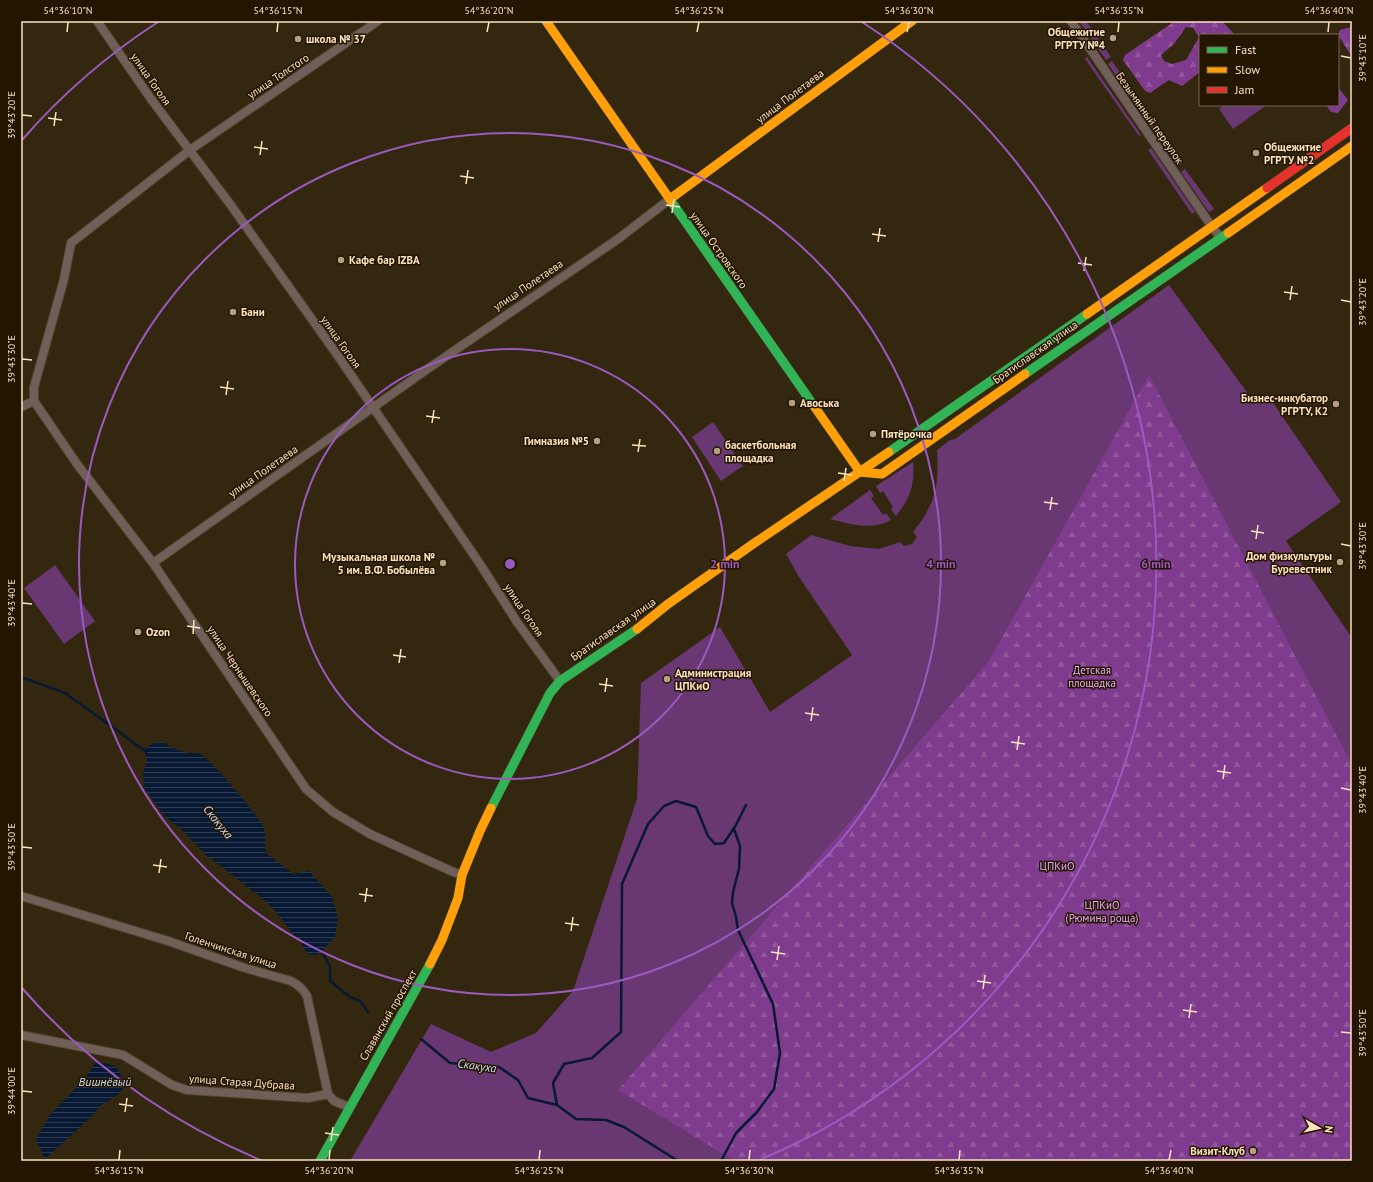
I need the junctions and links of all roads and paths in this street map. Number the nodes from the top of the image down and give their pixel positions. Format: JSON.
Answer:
{"nodes":[{"id":1,"x":97,"y":21,"type":"edge"},
{"id":2,"x":378,"y":21,"type":"edge"},
{"id":3,"x":546,"y":21,"type":"edge"},
{"id":4,"x":912,"y":21,"type":"edge"},
{"id":5,"x":1070,"y":21,"type":"edge"},
{"id":6,"x":1352,"y":128,"type":"edge"},
{"id":7,"x":1352,"y":146,"type":"edge"},
{"id":8,"x":190,"y":150,"type":"junction"},
{"id":9,"x":670,"y":199,"type":"junction"},
{"id":10,"x":1212,"y":227,"type":"junction"},
{"id":11,"x":1221,"y":238,"type":"junction"},
{"id":12,"x":34,"y":401,"type":"junction"},
{"id":13,"x":21,"y":407,"type":"edge"},
{"id":14,"x":373,"y":408,"type":"junction"},
{"id":15,"x":860,"y":472,"type":"junction"},
{"id":16,"x":153,"y":563,"type":"junction"},
{"id":17,"x":560,"y":681,"type":"junction"},
{"id":18,"x":462,"y":875,"type":"junction"},
{"id":19,"x":21,"y":896,"type":"edge"},
{"id":20,"x":21,"y":1035,"type":"edge"},
{"id":21,"x":328,"y":1094,"type":"junction"},
{"id":22,"x":349,"y":1107,"type":"junction"},
{"id":23,"x":320,"y":1161,"type":"edge"}],
"edges":[{"from":1,"to":8,"type":"street","name":"улица Гоголя"},
{"from":2,"to":8,"type":"street","name":"улица Толстого"},
{"from":3,"to":9,"type":"street","name":"улица Островского"},
{"from":4,"to":9,"type":"street","name":"улица Полетаева"},
{"from":5,"to":10,"type":"street","name":"Безымянный переулок"},
{"from":6,"to":10,"type":"street","name":"Братиславская улица"},
{"from":7,"to":11,"type":"street","name":"Братиславская улица"},
{"from":8,"to":12,"type":"street","name":"улица Толстого"},
{"from":8,"to":14,"type":"street","name":"улица Гоголя"},
{"from":9,"to":14,"type":"street","name":"улица Полетаева"},
{"from":9,"to":15,"type":"street","name":"улица Островского"},
{"from":10,"to":11,"type":"street"},
{"from":10,"to":15,"type":"street","name":"Братиславская улица"},
{"from":11,"to":15,"type":"street","name":"Братиславская улица"},
{"from":12,"to":13,"type":"street"},
{"from":12,"to":16,"type":"street","name":"улица Чернышевского"},
{"from":14,"to":16,"type":"street","name":"улица Полетаева"},
{"from":14,"to":17,"type":"street","name":"улица Гоголя"},
{"from":15,"to":17,"type":"street","name":"Братиславская улица"},
{"from":16,"to":18,"type":"street","name":"улица Чернышевского"},
{"from":17,"to":18,"type":"street","name":"Братиславская улица"},
{"from":18,"to":22,"type":"street","name":"Славянский проспект"},
{"from":19,"to":21,"type":"street","name":"Голенчинская улица"},
{"from":20,"to":21,"type":"street","name":"улица Старая Дубрава"},
{"from":21,"to":22,"type":"street"},
{"from":22,"to":23,"type":"street","name":"Славянский проспект"}]}
